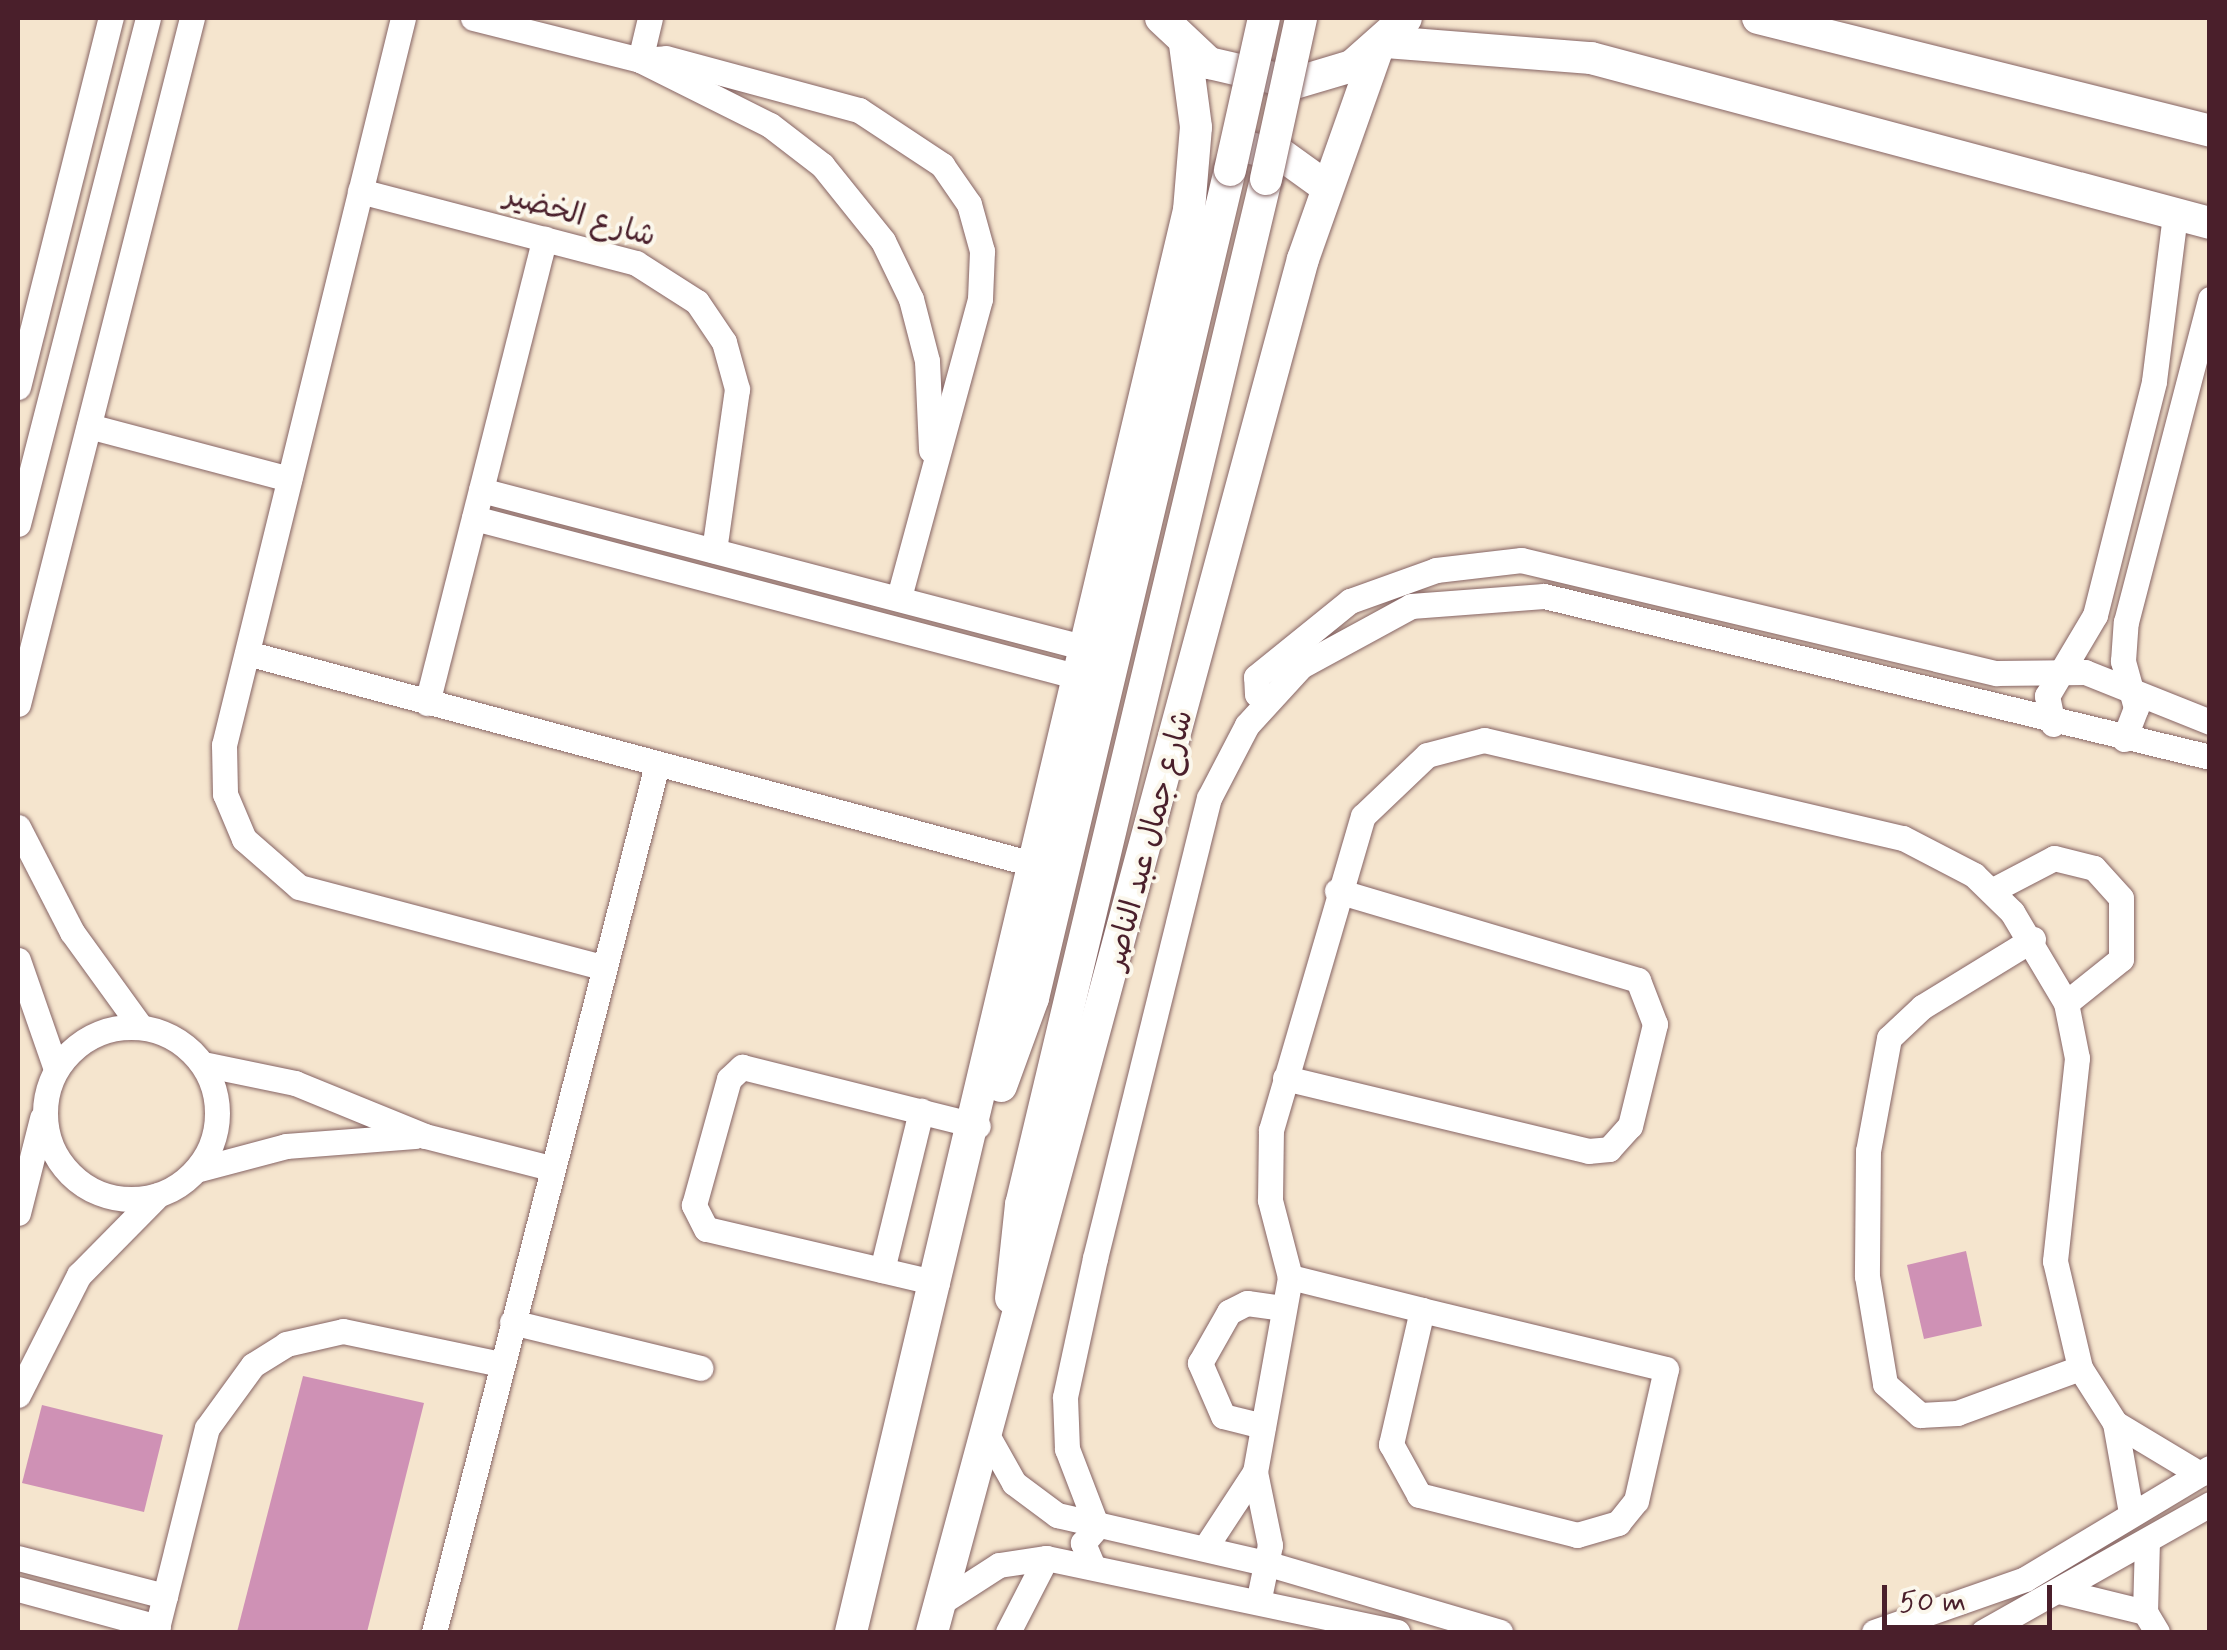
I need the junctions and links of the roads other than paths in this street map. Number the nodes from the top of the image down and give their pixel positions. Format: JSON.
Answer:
{"nodes":[{"id":1,"x":111,"y":18,"type":"edge"},
{"id":2,"x":148,"y":18,"type":"edge"},
{"id":3,"x":192,"y":18,"type":"edge"},
{"id":4,"x":403,"y":18,"type":"edge"},
{"id":5,"x":473,"y":18,"type":"edge"},
{"id":6,"x":650,"y":18,"type":"edge"},
{"id":7,"x":1161,"y":18,"type":"edge"},
{"id":8,"x":1264,"y":18,"type":"edge"},
{"id":9,"x":1301,"y":18,"type":"edge"},
{"id":10,"x":1758,"y":18,"type":"edge"},
{"id":11,"x":1505,"y":31,"type":"edge"},
{"id":12,"x":1390,"y":36,"type":"edge"},
{"id":13,"x":1184,"y":46,"type":"junction"},
{"id":14,"x":640,"y":60,"type":"junction"},
{"id":15,"x":2210,"y":130,"type":"edge"},
{"id":16,"x":1195,"y":159,"type":"junction"},
{"id":17,"x":1325,"y":186,"type":"junction"},
{"id":18,"x":360,"y":191,"type":"junction"},
{"id":19,"x":2175,"y":214,"type":"junction"},
{"id":20,"x":2210,"y":224,"type":"edge"},
{"id":21,"x":544,"y":239,"type":"junction"},
{"id":22,"x":2210,"y":299,"type":"edge"},
{"id":23,"x":28,"y":310,"type":"edge"},
{"id":24,"x":70,"y":321,"type":"junction"},
{"id":25,"x":18,"y":388,"type":"edge"},
{"id":26,"x":89,"y":426,"type":"junction"},
{"id":27,"x":289,"y":479,"type":"junction"},
{"id":28,"x":481,"y":490,"type":"junction"},
{"id":29,"x":929,"y":490,"type":"junction"},
{"id":30,"x":474,"y":518,"type":"junction"},
{"id":31,"x":18,"y":524,"type":"edge"},
{"id":32,"x":714,"y":550,"type":"junction"},
{"id":33,"x":900,"y":594,"type":"junction"},
{"id":34,"x":247,"y":652,"type":"junction"},
{"id":35,"x":1082,"y":662,"type":"junction"},
{"id":36,"x":2062,"y":672,"type":"junction"},
{"id":37,"x":2133,"y":696,"type":"junction"},
{"id":38,"x":1271,"y":697,"type":"junction"},
{"id":39,"x":427,"y":703,"type":"junction"},
{"id":40,"x":18,"y":704,"type":"edge"},
{"id":41,"x":2210,"y":722,"type":"edge"},
{"id":42,"x":2053,"y":724,"type":"junction"},
{"id":43,"x":2124,"y":739,"type":"junction"},
{"id":44,"x":2210,"y":757,"type":"edge"},
{"id":45,"x":657,"y":765,"type":"junction"},
{"id":46,"x":18,"y":827,"type":"edge"},
{"id":47,"x":1033,"y":864,"type":"junction"},
{"id":48,"x":1338,"y":891,"type":"junction"},
{"id":49,"x":1991,"y":891,"type":"junction"},
{"id":50,"x":2033,"y":940,"type":"junction"},
{"id":51,"x":18,"y":960,"type":"edge"},
{"id":52,"x":602,"y":966,"type":"junction"},
{"id":53,"x":2066,"y":1004,"type":"junction"},
{"id":54,"x":140,"y":1026,"type":"junction"},
{"id":55,"x":202,"y":1064,"type":"junction"},
{"id":56,"x":56,"y":1069,"type":"junction"},
{"id":57,"x":1286,"y":1078,"type":"junction"},
{"id":58,"x":44,"y":1108,"type":"junction"},
{"id":59,"x":921,"y":1111,"type":"junction"},
{"id":60,"x":978,"y":1126,"type":"junction"},
{"id":61,"x":425,"y":1136,"type":"junction"},
{"id":62,"x":551,"y":1168,"type":"junction"},
{"id":63,"x":196,"y":1170,"type":"junction"},
{"id":64,"x":158,"y":1195,"type":"junction"},
{"id":65,"x":18,"y":1213,"type":"edge"},
{"id":66,"x":882,"y":1270,"type":"junction"},
{"id":67,"x":1290,"y":1277,"type":"junction"},
{"id":68,"x":937,"y":1283,"type":"junction"},
{"id":69,"x":1284,"y":1308,"type":"junction"},
{"id":70,"x":1422,"y":1310,"type":"junction"},
{"id":71,"x":512,"y":1322,"type":"junction"},
{"id":72,"x":1014,"y":1337,"type":"junction"},
{"id":73,"x":502,"y":1364,"type":"junction"},
{"id":74,"x":700,"y":1368,"type":"dead end"},
{"id":75,"x":2080,"y":1368,"type":"junction"},
{"id":76,"x":18,"y":1395,"type":"edge"},
{"id":77,"x":2115,"y":1422,"type":"junction"},
{"id":78,"x":1263,"y":1426,"type":"junction"},
{"id":79,"x":987,"y":1435,"type":"junction"},
{"id":80,"x":2205,"y":1471,"type":"edge"},
{"id":81,"x":1255,"y":1472,"type":"junction"},
{"id":82,"x":2210,"y":1504,"type":"edge"},
{"id":83,"x":2130,"y":1513,"type":"junction"},
{"id":84,"x":1096,"y":1528,"type":"junction"},
{"id":85,"x":2147,"y":1541,"type":"junction"},
{"id":86,"x":1205,"y":1548,"type":"junction"},
{"id":87,"x":18,"y":1558,"type":"edge"},
{"id":88,"x":1046,"y":1558,"type":"junction"},
{"id":89,"x":1091,"y":1562,"type":"junction"},
{"id":90,"x":1269,"y":1564,"type":"junction"},
{"id":91,"x":18,"y":1589,"type":"edge"},
{"id":92,"x":2058,"y":1591,"type":"junction"},
{"id":93,"x":165,"y":1596,"type":"junction"},
{"id":94,"x":1259,"y":1598,"type":"junction"},
{"id":95,"x":936,"y":1618,"type":"edge"},
{"id":96,"x":2151,"y":1622,"type":"edge"},
{"id":97,"x":157,"y":1630,"type":"edge"},
{"id":98,"x":434,"y":1632,"type":"edge"},
{"id":99,"x":851,"y":1632,"type":"edge"},
{"id":100,"x":1008,"y":1632,"type":"edge"},
{"id":101,"x":1396,"y":1632,"type":"edge"},
{"id":102,"x":1500,"y":1632,"type":"edge"},
{"id":103,"x":1874,"y":1632,"type":"edge"},
{"id":104,"x":1982,"y":1632,"type":"edge"}],
"edges":[{"from":1,"to":23,"type":"street"},
{"from":2,"to":24,"type":"street"},
{"from":3,"to":26,"type":"street"},
{"from":4,"to":18,"type":"street"},
{"from":5,"to":14,"type":"street"},
{"from":6,"to":14,"type":"street"},
{"from":7,"to":13,"type":"main road"},
{"from":8,"to":60,"type":"main road","bridge":true},
{"from":9,"to":72,"type":"main road","bridge":true},
{"from":10,"to":15,"type":"main road"},
{"from":11,"to":12,"type":"main road"},
{"from":11,"to":19,"type":"main road"},
{"from":12,"to":13,"type":"main road"},
{"from":12,"to":17,"type":"main road","name":"شارع جمال عبد الناصر"},
{"from":13,"to":16,"type":"main road"},
{"from":14,"to":29,"type":"street"},
{"from":14,"to":29,"type":"street"},
{"from":16,"to":17,"type":"main road"},
{"from":16,"to":35,"type":"main road"},
{"from":17,"to":72,"type":"main road","name":"شارع جمال عبد الناصر"},
{"from":18,"to":21,"type":"street","name":"شارع الخضير"},
{"from":18,"to":27,"type":"street"},
{"from":19,"to":20,"type":"main road"},
{"from":19,"to":36,"type":"street"},
{"from":21,"to":28,"type":"street"},
{"from":21,"to":32,"type":"street","name":"شارع الخضير"},
{"from":22,"to":37,"type":"street"},
{"from":23,"to":24,"type":"street"},
{"from":23,"to":25,"type":"street"},
{"from":24,"to":31,"type":"street"},
{"from":26,"to":27,"type":"street"},
{"from":26,"to":40,"type":"street"},
{"from":27,"to":34,"type":"street"},
{"from":28,"to":30,"type":"street"},
{"from":28,"to":32,"type":"street"},
{"from":29,"to":33,"type":"street"},
{"from":30,"to":35,"type":"street"},
{"from":30,"to":39,"type":"street"},
{"from":32,"to":33,"type":"street"},
{"from":33,"to":35,"type":"street"},
{"from":34,"to":39,"type":"street"},
{"from":34,"to":52,"type":"street"},
{"from":35,"to":47,"type":"main road"},
{"from":36,"to":37,"type":"street"},
{"from":36,"to":38,"type":"street"},
{"from":36,"to":42,"type":"street"},
{"from":37,"to":41,"type":"street"},
{"from":37,"to":43,"type":"street"},
{"from":38,"to":42,"type":"street"},
{"from":38,"to":84,"type":"street"},
{"from":39,"to":45,"type":"street"},
{"from":42,"to":43,"type":"street"},
{"from":43,"to":44,"type":"street"},
{"from":45,"to":47,"type":"street"},
{"from":45,"to":52,"type":"street"},
{"from":46,"to":54,"type":"street"},
{"from":47,"to":60,"type":"main road"},
{"from":48,"to":49,"type":"street"},
{"from":48,"to":57,"type":"street"},
{"from":48,"to":57,"type":"street"},
{"from":49,"to":50,"type":"street"},
{"from":49,"to":53,"type":"street"},
{"from":50,"to":53,"type":"street"},
{"from":50,"to":75,"type":"street"},
{"from":51,"to":56,"type":"street"},
{"from":52,"to":62,"type":"street"},
{"from":53,"to":75,"type":"street"},
{"from":54,"to":55,"type":"street"},
{"from":54,"to":56,"type":"street"},
{"from":55,"to":61,"type":"street"},
{"from":55,"to":63,"type":"street"},
{"from":56,"to":58,"type":"street"},
{"from":57,"to":67,"type":"street"},
{"from":58,"to":64,"type":"street"},
{"from":58,"to":65,"type":"street"},
{"from":59,"to":60,"type":"street"},
{"from":59,"to":66,"type":"street"},
{"from":59,"to":66,"type":"street"},
{"from":60,"to":68,"type":"main road"},
{"from":61,"to":62,"type":"street"},
{"from":61,"to":63,"type":"street"},
{"from":62,"to":71,"type":"street"},
{"from":63,"to":64,"type":"street"},
{"from":64,"to":76,"type":"street"},
{"from":66,"to":68,"type":"street"},
{"from":67,"to":69,"type":"street"},
{"from":67,"to":70,"type":"street"},
{"from":68,"to":99,"type":"main road"},
{"from":69,"to":78,"type":"street"},
{"from":69,"to":78,"type":"street"},
{"from":70,"to":70,"type":"street"},
{"from":71,"to":73,"type":"street"},
{"from":71,"to":74,"type":"street"},
{"from":72,"to":79,"type":"main road","name":"شارع جمال عبد الناصر"},
{"from":73,"to":93,"type":"street"},
{"from":73,"to":98,"type":"street"},
{"from":75,"to":77,"type":"street"},
{"from":77,"to":80,"type":"street"},
{"from":77,"to":83,"type":"street"},
{"from":78,"to":81,"type":"street"},
{"from":79,"to":84,"type":"street"},
{"from":79,"to":95,"type":"main road","name":"شارع جمال عبد الناصر"},
{"from":80,"to":83,"type":"street"},
{"from":81,"to":86,"type":"street"},
{"from":81,"to":90,"type":"street"},
{"from":82,"to":85,"type":"street"},
{"from":83,"to":103,"type":"street"},
{"from":84,"to":86,"type":"street"},
{"from":84,"to":89,"type":"street"},
{"from":85,"to":92,"type":"street"},
{"from":85,"to":96,"type":"street"},
{"from":86,"to":90,"type":"street"},
{"from":87,"to":93,"type":"street"},
{"from":88,"to":89,"type":"street"},
{"from":88,"to":95,"type":"street"},
{"from":88,"to":100,"type":"street"},
{"from":89,"to":94,"type":"street"},
{"from":90,"to":94,"type":"street"},
{"from":90,"to":102,"type":"street"},
{"from":91,"to":97,"type":"street"},
{"from":92,"to":96,"type":"street"},
{"from":92,"to":104,"type":"street"},
{"from":93,"to":97,"type":"street"},
{"from":94,"to":101,"type":"street"}]}
